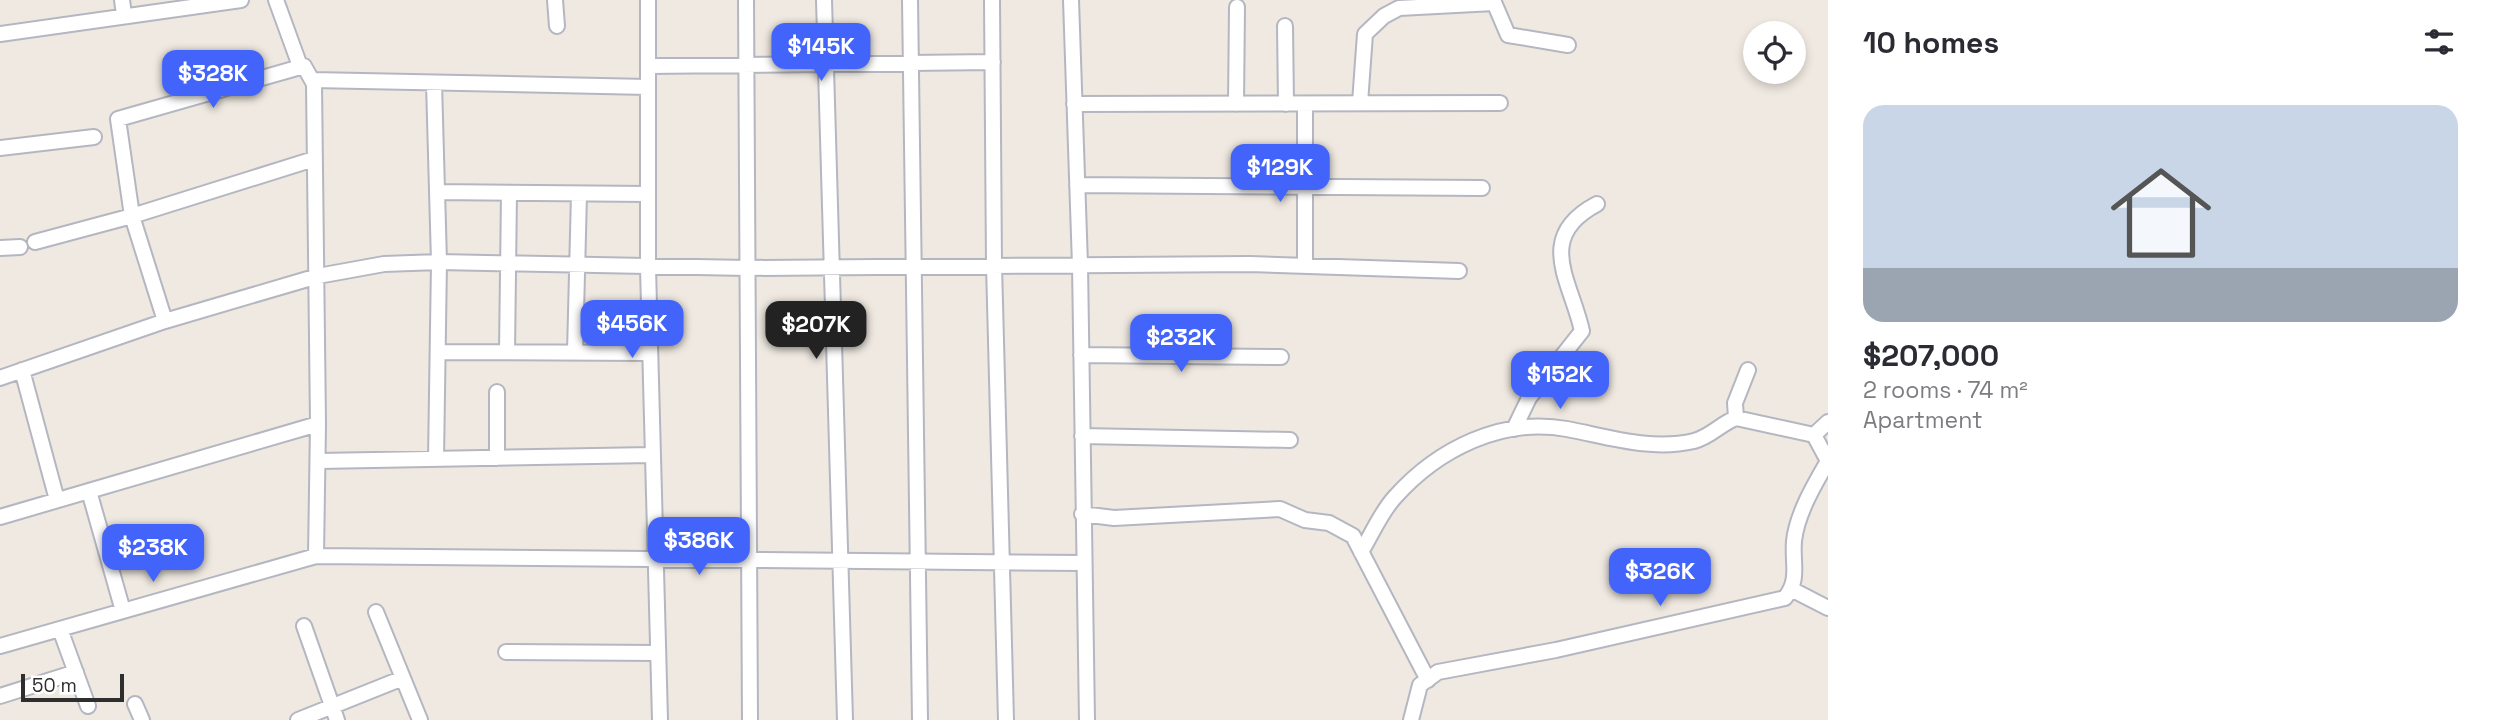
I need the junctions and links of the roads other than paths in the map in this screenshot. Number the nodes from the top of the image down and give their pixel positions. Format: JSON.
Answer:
{"nodes":[{"id":1,"x":241,"y":0,"type":"edge"},
{"id":2,"x":276,"y":0,"type":"edge"},
{"id":3,"x":555,"y":0,"type":"edge"},
{"id":4,"x":648,"y":0,"type":"edge"},
{"id":5,"x":746,"y":0,"type":"edge"},
{"id":6,"x":824,"y":0,"type":"edge"},
{"id":7,"x":910,"y":0,"type":"edge"},
{"id":8,"x":992,"y":0,"type":"edge"},
{"id":9,"x":1071,"y":0,"type":"edge"},
{"id":10,"x":1493,"y":1,"type":"edge"},
{"id":11,"x":1237,"y":7,"type":"dead end"},
{"id":12,"x":123,"y":8,"type":"edge"},
{"id":13,"x":557,"y":26,"type":"dead end"},
{"id":14,"x":1285,"y":26,"type":"dead end"},
{"id":15,"x":0,"y":34,"type":"edge"},
{"id":16,"x":1568,"y":45,"type":"dead end"},
{"id":17,"x":993,"y":62,"type":"junction"},
{"id":18,"x":825,"y":65,"type":"junction"},
{"id":19,"x":911,"y":65,"type":"junction"},
{"id":20,"x":300,"y":66,"type":"junction"},
{"id":21,"x":648,"y":66,"type":"junction"},
{"id":22,"x":746,"y":67,"type":"junction"},
{"id":23,"x":313,"y":80,"type":"junction"},
{"id":24,"x":435,"y":83,"type":"junction"},
{"id":25,"x":648,"y":87,"type":"junction"},
{"id":26,"x":1360,"y":103,"type":"junction"},
{"id":27,"x":1500,"y":103,"type":"dead end"},
{"id":28,"x":1074,"y":104,"type":"junction"},
{"id":29,"x":1236,"y":104,"type":"junction"},
{"id":30,"x":1286,"y":104,"type":"junction"},
{"id":31,"x":1305,"y":104,"type":"junction"},
{"id":32,"x":94,"y":137,"type":"dead end"},
{"id":33,"x":0,"y":149,"type":"edge"},
{"id":34,"x":313,"y":159,"type":"junction"},
{"id":35,"x":1077,"y":185,"type":"junction"},
{"id":36,"x":1305,"y":187,"type":"junction"},
{"id":37,"x":1482,"y":188,"type":"dead end"},
{"id":38,"x":438,"y":192,"type":"junction"},
{"id":39,"x":509,"y":193,"type":"junction"},
{"id":40,"x":579,"y":194,"type":"junction"},
{"id":41,"x":648,"y":194,"type":"junction"},
{"id":42,"x":1597,"y":204,"type":"dead end"},
{"id":43,"x":132,"y":216,"type":"junction"},
{"id":44,"x":35,"y":242,"type":"dead end"},
{"id":45,"x":20,"y":247,"type":"dead end"},
{"id":46,"x":0,"y":248,"type":"edge"},
{"id":47,"x":439,"y":262,"type":"junction"},
{"id":48,"x":509,"y":265,"type":"junction"},
{"id":49,"x":994,"y":265,"type":"junction"},
{"id":50,"x":1080,"y":265,"type":"junction"},
{"id":51,"x":578,"y":266,"type":"junction"},
{"id":52,"x":830,"y":266,"type":"junction"},
{"id":53,"x":912,"y":266,"type":"junction"},
{"id":54,"x":1306,"y":266,"type":"junction"},
{"id":55,"x":648,"y":268,"type":"junction"},
{"id":56,"x":747,"y":268,"type":"junction"},
{"id":57,"x":1459,"y":271,"type":"dead end"},
{"id":58,"x":318,"y":276,"type":"junction"},
{"id":59,"x":165,"y":321,"type":"junction"},
{"id":60,"x":438,"y":352,"type":"junction"},
{"id":61,"x":507,"y":352,"type":"junction"},
{"id":62,"x":575,"y":353,"type":"junction"},
{"id":63,"x":650,"y":353,"type":"junction"},
{"id":64,"x":1081,"y":355,"type":"junction"},
{"id":65,"x":1281,"y":357,"type":"dead end"},
{"id":66,"x":22,"y":370,"type":"junction"},
{"id":67,"x":1748,"y":370,"type":"dead end"},
{"id":68,"x":0,"y":378,"type":"edge"},
{"id":69,"x":497,"y":392,"type":"dead end"},
{"id":70,"x":1735,"y":418,"type":"junction"},
{"id":71,"x":1828,"y":422,"type":"edge"},
{"id":72,"x":318,"y":424,"type":"junction"},
{"id":73,"x":1514,"y":429,"type":"junction"},
{"id":74,"x":1814,"y":435,"type":"junction"},
{"id":75,"x":1082,"y":436,"type":"junction"},
{"id":76,"x":1290,"y":440,"type":"dead end"},
{"id":77,"x":652,"y":455,"type":"junction"},
{"id":78,"x":497,"y":458,"type":"junction"},
{"id":79,"x":436,"y":459,"type":"junction"},
{"id":80,"x":318,"y":461,"type":"junction"},
{"id":81,"x":89,"y":491,"type":"junction"},
{"id":82,"x":57,"y":500,"type":"junction"},
{"id":83,"x":1082,"y":514,"type":"junction"},
{"id":84,"x":0,"y":517,"type":"edge"},
{"id":85,"x":1362,"y":552,"type":"junction"},
{"id":86,"x":316,"y":556,"type":"junction"},
{"id":87,"x":654,"y":559,"type":"junction"},
{"id":88,"x":748,"y":560,"type":"junction"},
{"id":89,"x":840,"y":561,"type":"junction"},
{"id":90,"x":918,"y":561,"type":"junction"},
{"id":91,"x":1002,"y":562,"type":"junction"},
{"id":92,"x":1083,"y":563,"type":"junction"},
{"id":93,"x":1791,"y":589,"type":"junction"},
{"id":94,"x":1828,"y":608,"type":"edge"},
{"id":95,"x":123,"y":611,"type":"junction"},
{"id":96,"x":376,"y":612,"type":"dead end"},
{"id":97,"x":304,"y":626,"type":"dead end"},
{"id":98,"x":60,"y":629,"type":"junction"},
{"id":99,"x":0,"y":646,"type":"edge"},
{"id":100,"x":506,"y":652,"type":"dead end"},
{"id":101,"x":657,"y":653,"type":"junction"},
{"id":102,"x":76,"y":672,"type":"junction"},
{"id":103,"x":403,"y":678,"type":"junction"},
{"id":104,"x":1428,"y":680,"type":"junction"},
{"id":105,"x":0,"y":696,"type":"edge"},
{"id":106,"x":135,"y":705,"type":"dead end"},
{"id":107,"x":88,"y":706,"type":"dead end"},
{"id":108,"x":335,"y":713,"type":"edge"},
{"id":109,"x":142,"y":720,"type":"edge"},
{"id":110,"x":298,"y":720,"type":"edge"},
{"id":111,"x":420,"y":720,"type":"edge"},
{"id":112,"x":660,"y":720,"type":"edge"},
{"id":113,"x":750,"y":720,"type":"edge"},
{"id":114,"x":845,"y":720,"type":"edge"},
{"id":115,"x":920,"y":720,"type":"edge"},
{"id":116,"x":1006,"y":720,"type":"edge"},
{"id":117,"x":1087,"y":720,"type":"edge"},
{"id":118,"x":1411,"y":720,"type":"edge"}],
"edges":[{"from":1,"to":12,"type":"street"},
{"from":2,"to":20,"type":"street"},
{"from":3,"to":13,"type":"street"},
{"from":4,"to":21,"type":"street"},
{"from":5,"to":22,"type":"street"},
{"from":6,"to":18,"type":"street"},
{"from":7,"to":19,"type":"street"},
{"from":8,"to":17,"type":"street"},
{"from":9,"to":28,"type":"street"},
{"from":10,"to":16,"type":"street"},
{"from":10,"to":26,"type":"street"},
{"from":11,"to":29,"type":"street"},
{"from":12,"to":15,"type":"street"},
{"from":14,"to":30,"type":"street"},
{"from":17,"to":19,"type":"street"},
{"from":17,"to":49,"type":"street"},
{"from":18,"to":19,"type":"street"},
{"from":18,"to":22,"type":"street"},
{"from":18,"to":52,"type":"street"},
{"from":19,"to":53,"type":"street"},
{"from":20,"to":23,"type":"street"},
{"from":20,"to":43,"type":"street"},
{"from":21,"to":22,"type":"street"},
{"from":21,"to":25,"type":"street"},
{"from":22,"to":56,"type":"street"},
{"from":23,"to":24,"type":"street"},
{"from":23,"to":34,"type":"street"},
{"from":24,"to":25,"type":"street"},
{"from":24,"to":38,"type":"street"},
{"from":25,"to":41,"type":"street"},
{"from":26,"to":27,"type":"street"},
{"from":26,"to":31,"type":"street"},
{"from":28,"to":29,"type":"street"},
{"from":28,"to":35,"type":"street"},
{"from":29,"to":30,"type":"street"},
{"from":30,"to":31,"type":"street"},
{"from":31,"to":36,"type":"street"},
{"from":32,"to":33,"type":"street"},
{"from":34,"to":43,"type":"street"},
{"from":34,"to":58,"type":"street"},
{"from":35,"to":36,"type":"street"},
{"from":35,"to":50,"type":"street"},
{"from":36,"to":37,"type":"street"},
{"from":36,"to":54,"type":"street"},
{"from":38,"to":39,"type":"street"},
{"from":38,"to":47,"type":"street"},
{"from":39,"to":40,"type":"street"},
{"from":39,"to":48,"type":"street"},
{"from":40,"to":41,"type":"street"},
{"from":40,"to":51,"type":"street"},
{"from":41,"to":55,"type":"street"},
{"from":42,"to":73,"type":"street"},
{"from":43,"to":44,"type":"street"},
{"from":43,"to":59,"type":"street"},
{"from":45,"to":46,"type":"street"},
{"from":47,"to":48,"type":"street"},
{"from":47,"to":58,"type":"street"},
{"from":47,"to":60,"type":"street"},
{"from":48,"to":51,"type":"street"},
{"from":48,"to":61,"type":"street"},
{"from":49,"to":50,"type":"street"},
{"from":49,"to":53,"type":"street"},
{"from":49,"to":91,"type":"street"},
{"from":50,"to":54,"type":"street"},
{"from":50,"to":64,"type":"street"},
{"from":51,"to":55,"type":"street"},
{"from":51,"to":62,"type":"street"},
{"from":52,"to":53,"type":"street"},
{"from":52,"to":56,"type":"street"},
{"from":52,"to":89,"type":"street"},
{"from":53,"to":90,"type":"street"},
{"from":54,"to":57,"type":"street"},
{"from":55,"to":56,"type":"street"},
{"from":55,"to":63,"type":"street"},
{"from":56,"to":88,"type":"street"},
{"from":58,"to":59,"type":"street"},
{"from":58,"to":72,"type":"street"},
{"from":59,"to":66,"type":"street"},
{"from":60,"to":61,"type":"street"},
{"from":60,"to":79,"type":"street"},
{"from":61,"to":62,"type":"street"},
{"from":62,"to":63,"type":"street"},
{"from":63,"to":77,"type":"street"},
{"from":64,"to":65,"type":"street"},
{"from":64,"to":75,"type":"street"},
{"from":66,"to":68,"type":"street"},
{"from":66,"to":82,"type":"street"},
{"from":67,"to":70,"type":"street"},
{"from":69,"to":78,"type":"street"},
{"from":70,"to":73,"type":"street"},
{"from":70,"to":74,"type":"street"},
{"from":71,"to":74,"type":"street"},
{"from":72,"to":80,"type":"street"},
{"from":72,"to":81,"type":"street"},
{"from":73,"to":85,"type":"street"},
{"from":74,"to":93,"type":"street"},
{"from":75,"to":76,"type":"street"},
{"from":75,"to":83,"type":"street"},
{"from":77,"to":78,"type":"street"},
{"from":77,"to":87,"type":"street"},
{"from":78,"to":79,"type":"street"},
{"from":79,"to":80,"type":"street"},
{"from":80,"to":86,"type":"street"},
{"from":81,"to":82,"type":"street"},
{"from":81,"to":95,"type":"street"},
{"from":82,"to":84,"type":"street"},
{"from":83,"to":85,"type":"street"},
{"from":83,"to":92,"type":"street"},
{"from":85,"to":104,"type":"street"},
{"from":86,"to":87,"type":"street"},
{"from":86,"to":95,"type":"street"},
{"from":87,"to":88,"type":"street"},
{"from":87,"to":101,"type":"street"},
{"from":88,"to":89,"type":"street"},
{"from":88,"to":113,"type":"street"},
{"from":89,"to":90,"type":"street"},
{"from":89,"to":114,"type":"street"},
{"from":90,"to":91,"type":"street"},
{"from":90,"to":115,"type":"street"},
{"from":91,"to":92,"type":"street"},
{"from":91,"to":116,"type":"street"},
{"from":92,"to":117,"type":"street"},
{"from":93,"to":94,"type":"street"},
{"from":93,"to":104,"type":"street"},
{"from":95,"to":98,"type":"street"},
{"from":96,"to":103,"type":"street"},
{"from":97,"to":108,"type":"street"},
{"from":98,"to":99,"type":"street"},
{"from":98,"to":102,"type":"street"},
{"from":100,"to":101,"type":"street"},
{"from":101,"to":112,"type":"street"},
{"from":102,"to":105,"type":"street"},
{"from":102,"to":107,"type":"street"},
{"from":103,"to":108,"type":"street"},
{"from":103,"to":111,"type":"street"},
{"from":104,"to":118,"type":"street"},
{"from":106,"to":109,"type":"street"},
{"from":108,"to":110,"type":"street"}]}
